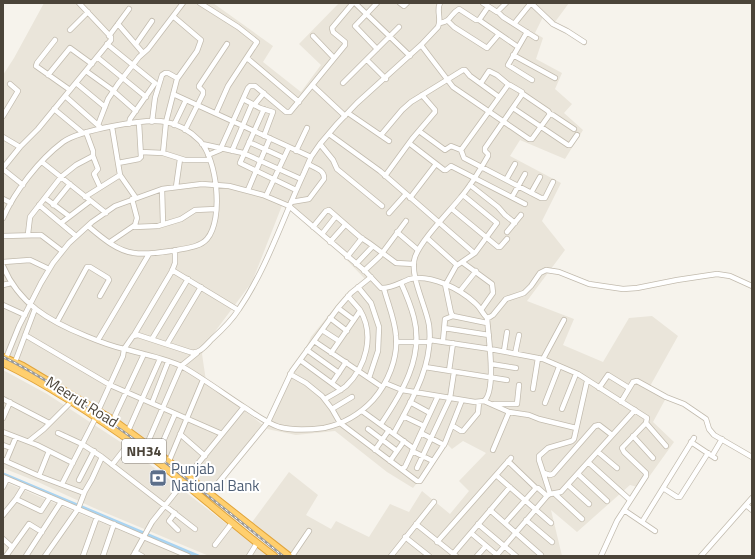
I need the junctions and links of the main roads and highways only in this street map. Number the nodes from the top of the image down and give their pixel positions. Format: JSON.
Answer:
{"nodes":[{"id":1,"x":4,"y":360,"type":"edge"},
{"id":2,"x":274,"y":556,"type":"edge"},
{"id":3,"x":289,"y":556,"type":"edge"}],
"edges":[{"from":1,"to":2,"type":"highway","name":"Meerut Road","number":"NH34"},
{"from":1,"to":3,"type":"highway","name":"Meerut Road","number":"NH34"}]}
